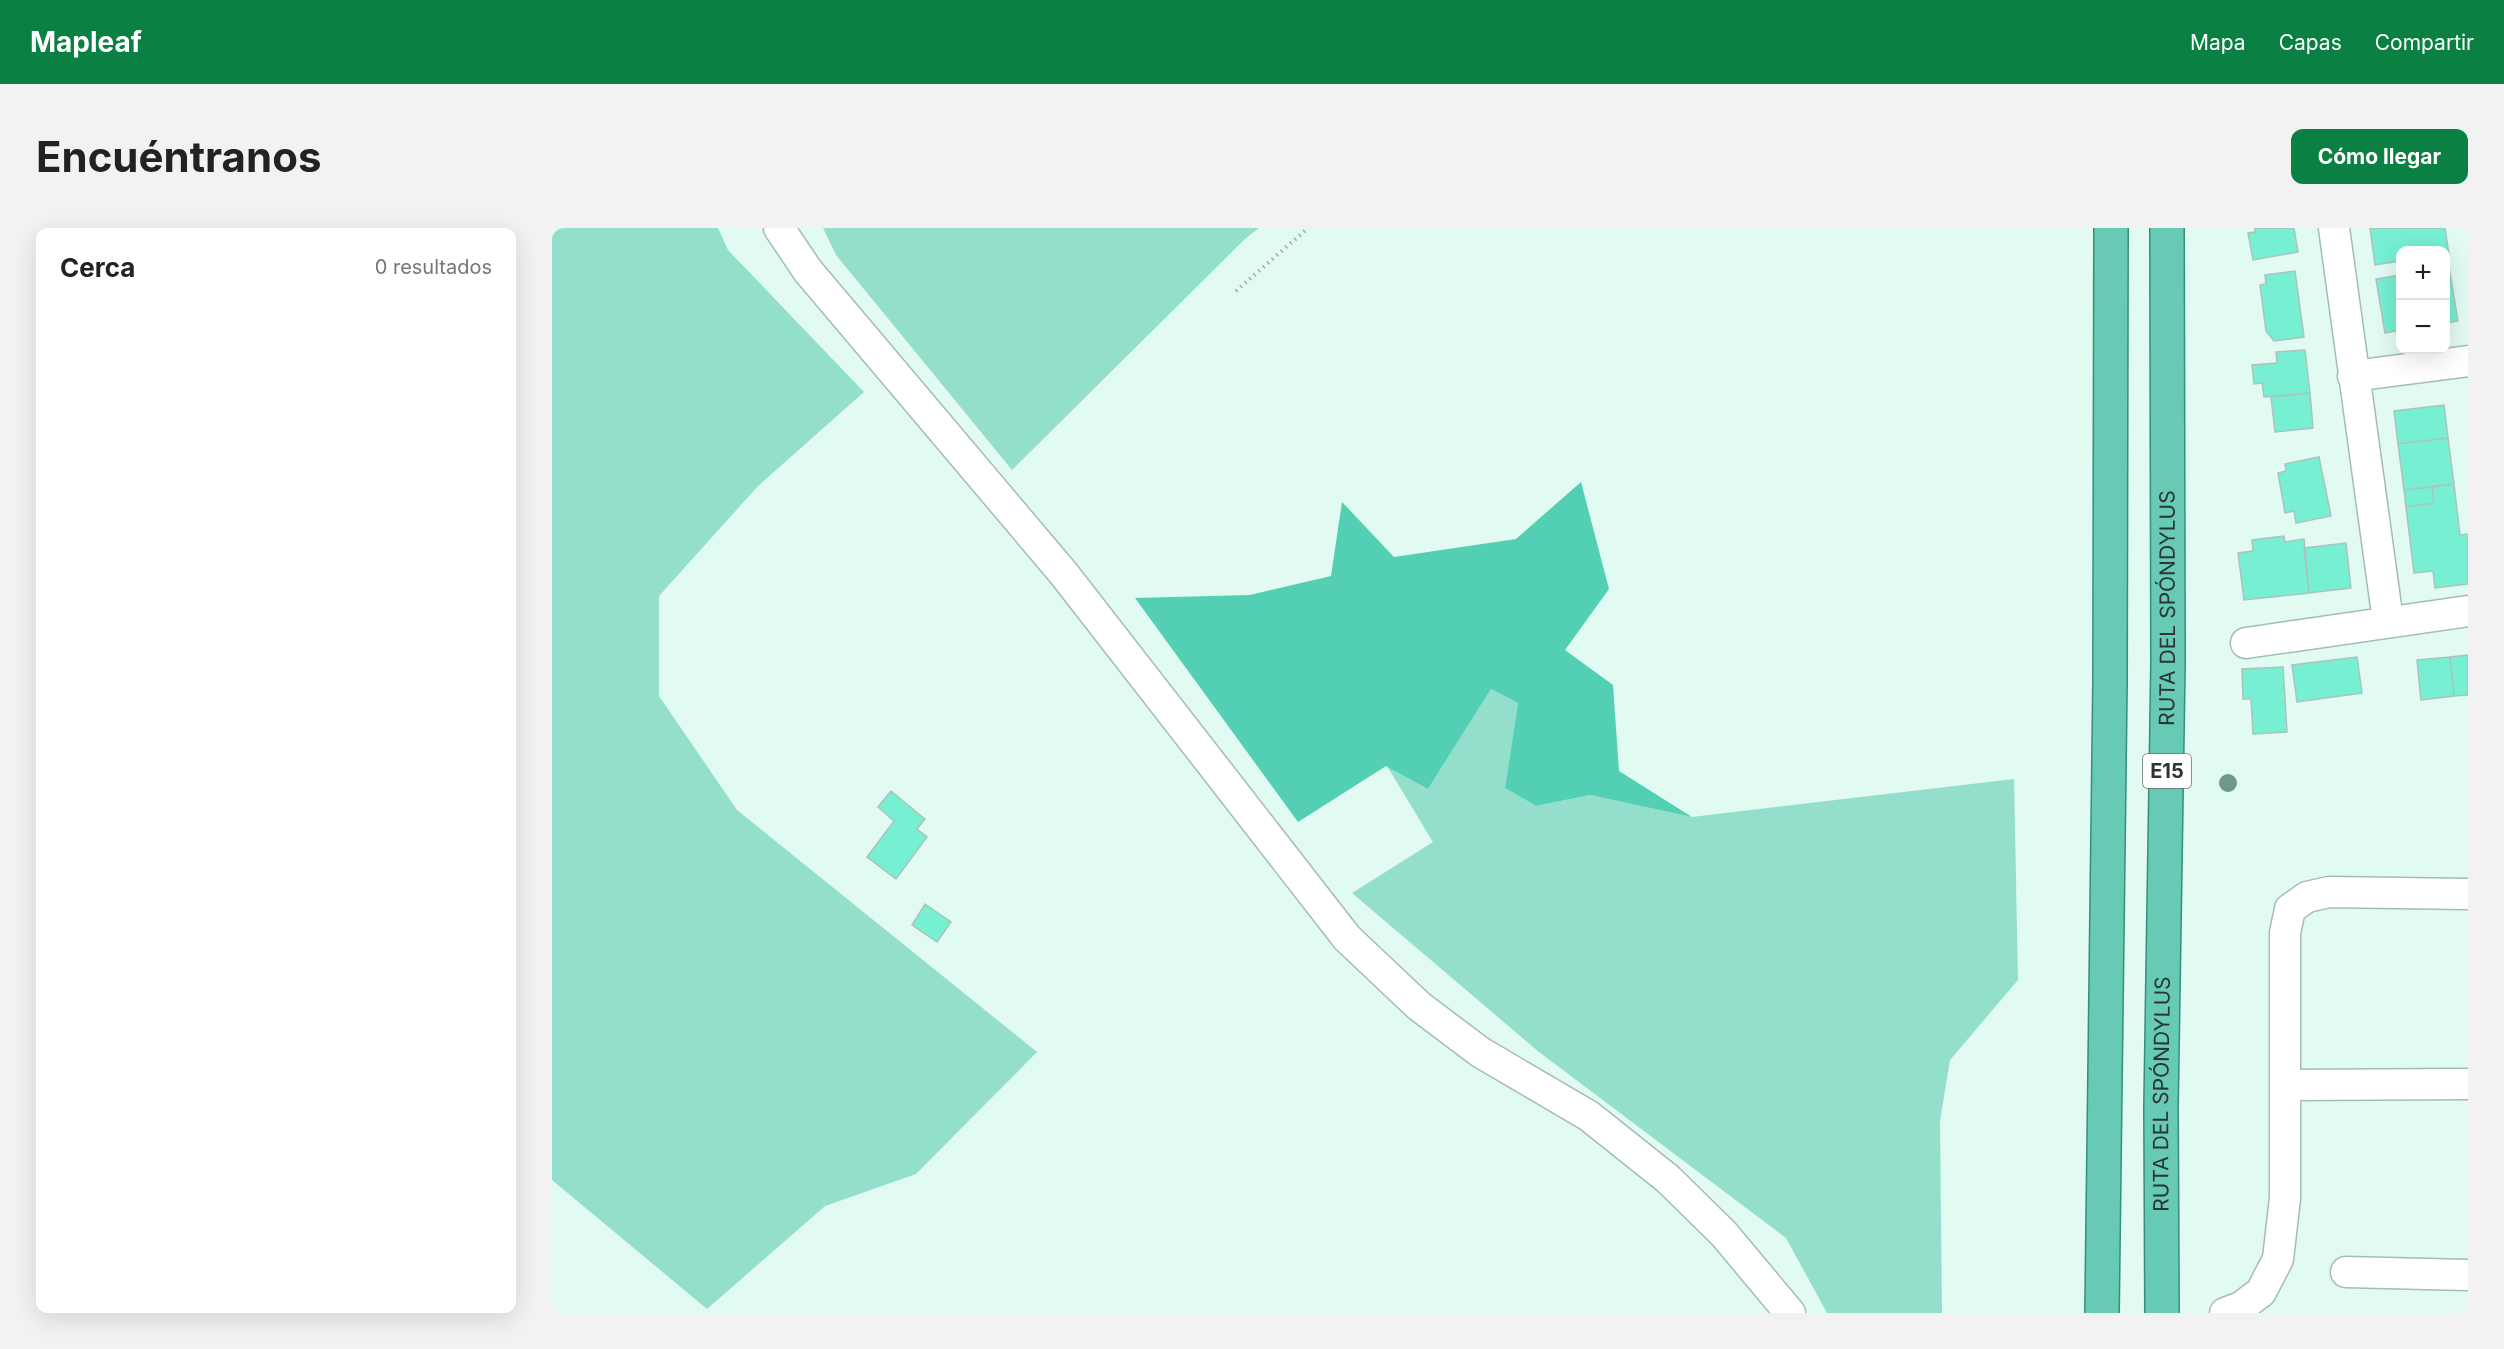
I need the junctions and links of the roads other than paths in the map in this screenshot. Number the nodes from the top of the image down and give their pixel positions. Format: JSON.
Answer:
{"nodes":[{"id":1,"x":779,"y":228,"type":"edge"},
{"id":2,"x":2111,"y":228,"type":"edge"},
{"id":3,"x":2167,"y":228,"type":"edge"},
{"id":4,"x":2334,"y":228,"type":"edge"},
{"id":5,"x":2468,"y":361,"type":"edge"},
{"id":6,"x":2353,"y":376,"type":"junction"},
{"id":7,"x":2468,"y":611,"type":"edge"},
{"id":8,"x":2388,"y":621,"type":"junction"},
{"id":9,"x":2246,"y":643,"type":"dead end"},
{"id":10,"x":2468,"y":894,"type":"edge"},
{"id":11,"x":2468,"y":1084,"type":"edge"},
{"id":12,"x":2285,"y":1085,"type":"junction"},
{"id":13,"x":2346,"y":1272,"type":"dead end"},
{"id":14,"x":2468,"y":1275,"type":"edge"},
{"id":15,"x":1790,"y":1313,"type":"edge"},
{"id":16,"x":2102,"y":1313,"type":"edge"},
{"id":17,"x":2162,"y":1313,"type":"edge"},
{"id":18,"x":2225,"y":1313,"type":"edge"}],
"edges":[{"from":1,"to":15,"type":"street"},
{"from":2,"to":16,"type":"highway"},
{"from":3,"to":17,"type":"highway","name":"RUTA DEL SPÓNDYLUS","number":"E15"},
{"from":4,"to":6,"type":"street"},
{"from":5,"to":6,"type":"street"},
{"from":6,"to":8,"type":"street"},
{"from":7,"to":8,"type":"street"},
{"from":8,"to":9,"type":"street"},
{"from":10,"to":12,"type":"street"},
{"from":11,"to":12,"type":"street"},
{"from":12,"to":18,"type":"street"},
{"from":13,"to":14,"type":"street"}]}
